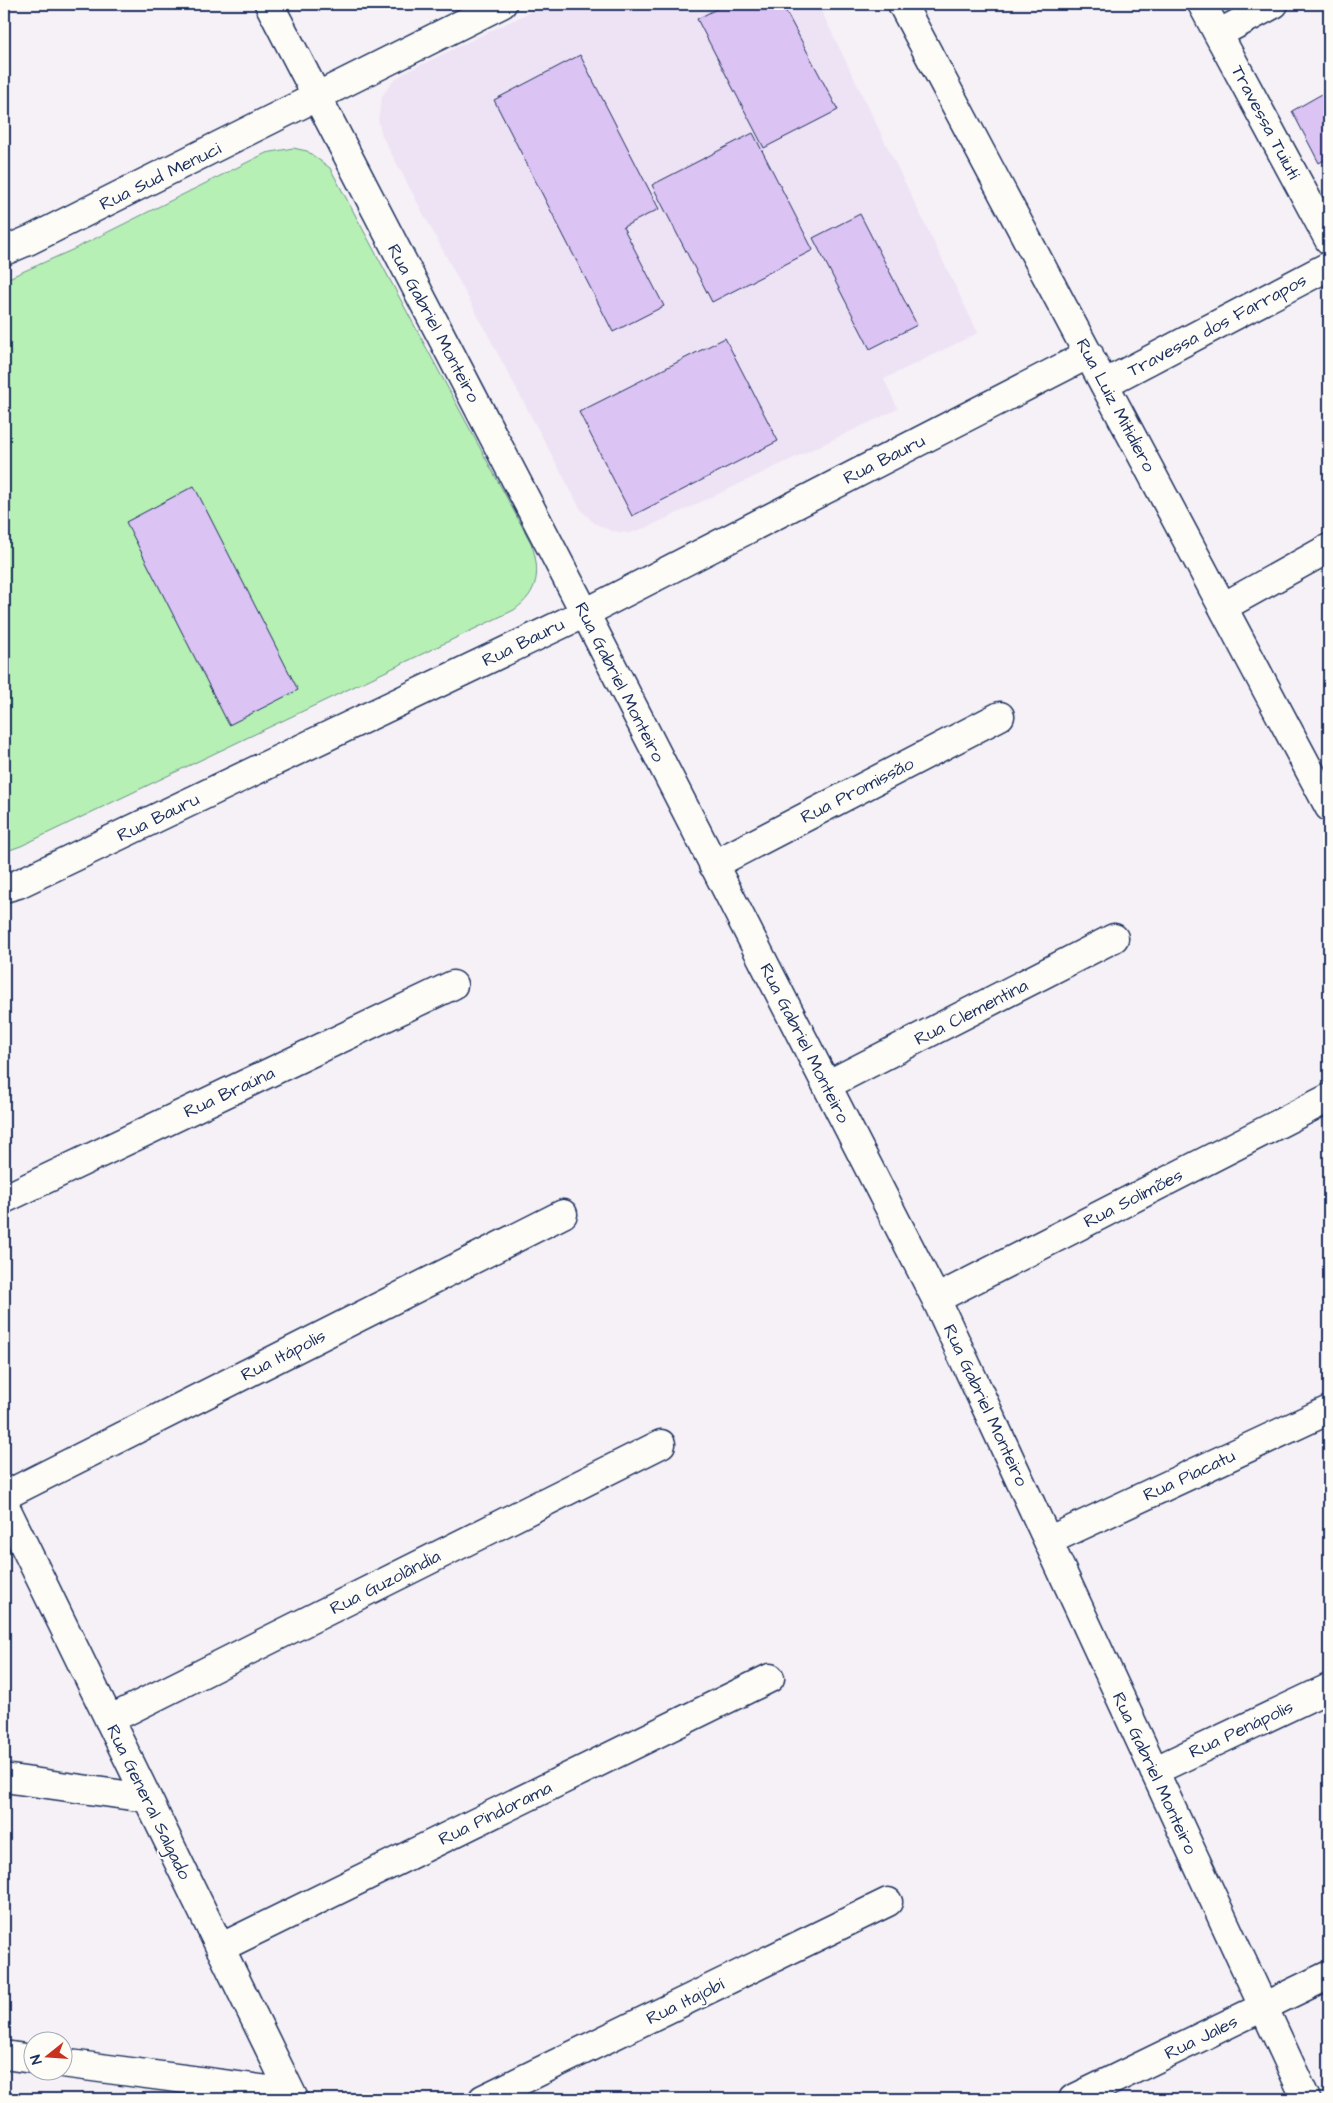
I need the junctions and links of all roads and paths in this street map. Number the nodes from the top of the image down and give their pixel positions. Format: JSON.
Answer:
{"nodes":[{"id":1,"x":269,"y":4,"type":"edge"},
{"id":2,"x":502,"y":4,"type":"edge"},
{"id":3,"x":902,"y":4,"type":"edge"},
{"id":4,"x":1202,"y":4,"type":"edge"},
{"id":5,"x":1274,"y":4,"type":"edge"},
{"id":6,"x":1218,"y":34,"type":"junction"},
{"id":7,"x":316,"y":98,"type":"junction"},
{"id":8,"x":1329,"y":240,"type":"edge"},
{"id":9,"x":4,"y":252,"type":"edge"},
{"id":10,"x":1329,"y":266,"type":"edge"},
{"id":11,"x":1089,"y":354,"type":"junction"},
{"id":12,"x":1104,"y":384,"type":"junction"},
{"id":13,"x":1329,"y":548,"type":"edge"},
{"id":14,"x":1223,"y":607,"type":"junction"},
{"id":15,"x":585,"y":613,"type":"junction"},
{"id":16,"x":1000,"y":716,"type":"dead end"},
{"id":17,"x":1329,"y":806,"type":"edge"},
{"id":18,"x":713,"y":865,"type":"junction"},
{"id":19,"x":4,"y":888,"type":"edge"},
{"id":20,"x":1114,"y":938,"type":"dead end"},
{"id":21,"x":453,"y":985,"type":"dead end"},
{"id":22,"x":827,"y":1085,"type":"junction"},
{"id":23,"x":1329,"y":1098,"type":"edge"},
{"id":24,"x":4,"y":1199,"type":"edge"},
{"id":25,"x":563,"y":1214,"type":"dead end"},
{"id":26,"x":936,"y":1298,"type":"junction"},
{"id":27,"x":1329,"y":1410,"type":"edge"},
{"id":28,"x":661,"y":1444,"type":"dead end"},
{"id":29,"x":4,"y":1496,"type":"edge"},
{"id":30,"x":4,"y":1504,"type":"edge"},
{"id":31,"x":1048,"y":1541,"type":"junction"},
{"id":32,"x":770,"y":1678,"type":"dead end"},
{"id":33,"x":1329,"y":1688,"type":"edge"},
{"id":34,"x":109,"y":1720,"type":"junction"},
{"id":35,"x":1154,"y":1771,"type":"junction"},
{"id":36,"x":4,"y":1778,"type":"edge"},
{"id":37,"x":146,"y":1798,"type":"junction"},
{"id":38,"x":888,"y":1902,"type":"dead end"},
{"id":39,"x":220,"y":1948,"type":"junction"},
{"id":40,"x":1329,"y":1975,"type":"edge"},
{"id":41,"x":1262,"y":2007,"type":"junction"},
{"id":42,"x":4,"y":2055,"type":"edge"},
{"id":43,"x":22,"y":2058,"type":"edge"},
{"id":44,"x":72,"y":2064,"type":"edge"},
{"id":45,"x":292,"y":2096,"type":"edge"},
{"id":46,"x":483,"y":2099,"type":"edge"},
{"id":47,"x":1072,"y":2099,"type":"edge"},
{"id":48,"x":1306,"y":2099,"type":"edge"}],
"edges":[{"from":1,"to":7,"type":"street","name":"Rua Gabriel Monteiro"},
{"from":2,"to":7,"type":"street","name":"Rua Sud Menuci"},
{"from":3,"to":11,"type":"street","name":"Rua Luiz Mitidiero"},
{"from":4,"to":6,"type":"street","name":"Travessa Tuiutí"},
{"from":5,"to":6,"type":"street"},
{"from":6,"to":8,"type":"street","name":"Travessa Tuiutí"},
{"from":7,"to":9,"type":"street","name":"Rua Sud Menuci"},
{"from":7,"to":15,"type":"street","name":"Rua Gabriel Monteiro"},
{"from":10,"to":12,"type":"street","name":"Travessa dos Farrapos"},
{"from":11,"to":12,"type":"street","name":"Rua Luiz Mitidiero"},
{"from":11,"to":15,"type":"street","name":"Rua Bauru"},
{"from":12,"to":14,"type":"street","name":"Rua Luiz Mitidiero"},
{"from":13,"to":14,"type":"street"},
{"from":14,"to":17,"type":"street","name":"Rua Luiz Mitidiero"},
{"from":15,"to":18,"type":"street","name":"Rua Gabriel Monteiro"},
{"from":15,"to":19,"type":"street","name":"Rua Bauru"},
{"from":16,"to":18,"type":"street","name":"Rua Promissão"},
{"from":18,"to":22,"type":"street","name":"Rua Gabriel Monteiro"},
{"from":20,"to":22,"type":"street","name":"Rua Clementina"},
{"from":21,"to":24,"type":"street","name":"Rua Braúna"},
{"from":22,"to":26,"type":"street","name":"Rua Gabriel Monteiro"},
{"from":23,"to":26,"type":"street","name":"Rua Solimões"},
{"from":25,"to":29,"type":"street","name":"Rua Itápolis"},
{"from":26,"to":31,"type":"street","name":"Rua Gabriel Monteiro"},
{"from":27,"to":31,"type":"street","name":"Rua Piacatu"},
{"from":28,"to":34,"type":"street","name":"Rua Guzolândia"},
{"from":30,"to":34,"type":"street","name":"Rua General Salgado"},
{"from":31,"to":35,"type":"street","name":"Rua Gabriel Monteiro"},
{"from":32,"to":39,"type":"street","name":"Rua Pindorama"},
{"from":33,"to":35,"type":"street","name":"Rua Penápolis"},
{"from":34,"to":37,"type":"street","name":"Rua General Salgado"},
{"from":35,"to":41,"type":"street","name":"Rua Gabriel Monteiro"},
{"from":36,"to":37,"type":"street"},
{"from":37,"to":39,"type":"street","name":"Rua General Salgado"},
{"from":38,"to":46,"type":"street","name":"Rua Itajobí"},
{"from":39,"to":45,"type":"street","name":"Rua General Salgado"},
{"from":40,"to":41,"type":"street","name":"Rua Jales"},
{"from":41,"to":47,"type":"street","name":"Rua Jales"},
{"from":41,"to":48,"type":"street","name":"Rua Gabriel Monteiro"},
{"from":42,"to":43,"type":"street"},
{"from":44,"to":45,"type":"street"}]}
